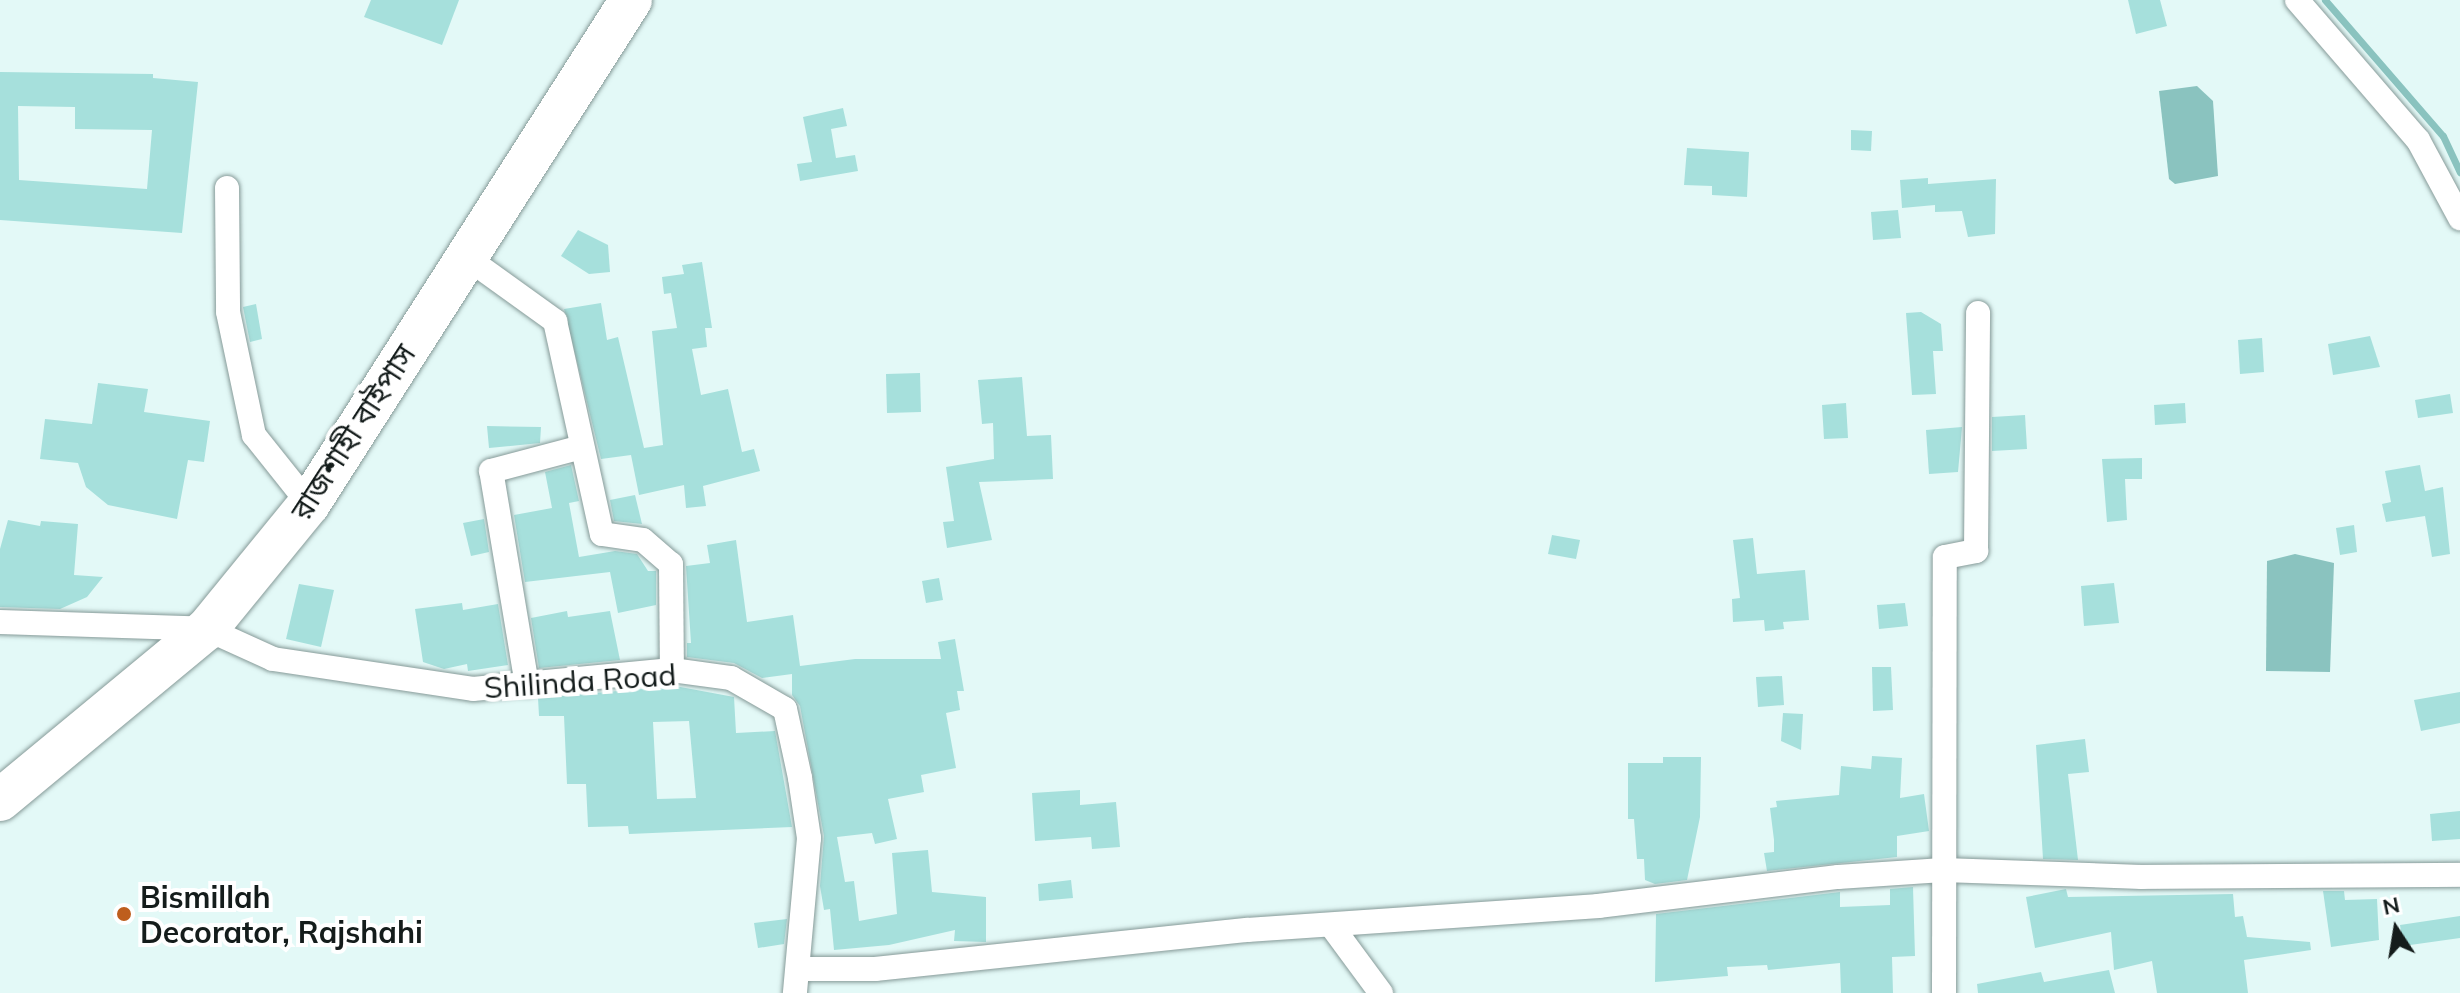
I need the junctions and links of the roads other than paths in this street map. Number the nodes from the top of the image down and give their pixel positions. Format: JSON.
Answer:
{"nodes":[{"id":1,"x":631,"y":0,"type":"edge"},
{"id":2,"x":2297,"y":0,"type":"edge"},
{"id":3,"x":227,"y":188,"type":"dead end"},
{"id":4,"x":2460,"y":218,"type":"edge"},
{"id":5,"x":466,"y":257,"type":"junction"},
{"id":6,"x":1978,"y":313,"type":"dead end"},
{"id":7,"x":582,"y":447,"type":"junction"},
{"id":8,"x":309,"y":504,"type":"junction"},
{"id":9,"x":0,"y":622,"type":"edge"},
{"id":10,"x":207,"y":629,"type":"junction"},
{"id":11,"x":672,"y":670,"type":"junction"},
{"id":12,"x":527,"y":685,"type":"junction"},
{"id":13,"x":0,"y":800,"type":"edge"},
{"id":14,"x":1943,"y":870,"type":"junction"},
{"id":15,"x":2460,"y":875,"type":"edge"},
{"id":16,"x":1333,"y":928,"type":"junction"},
{"id":17,"x":797,"y":981,"type":"edge"},
{"id":18,"x":1381,"y":993,"type":"edge"},
{"id":19,"x":1944,"y":993,"type":"edge"}],
"edges":[{"from":1,"to":5,"type":"highway","name":"রাজশাহী বাইপাস"},
{"from":2,"to":4,"type":"street"},
{"from":3,"to":8,"type":"street"},
{"from":5,"to":7,"type":"street"},
{"from":5,"to":8,"type":"highway","name":"রাজশাহী বাইপাস"},
{"from":6,"to":14,"type":"street"},
{"from":7,"to":11,"type":"street"},
{"from":7,"to":12,"type":"street"},
{"from":8,"to":10,"type":"highway","name":"রাজশাহী বাইপাস"},
{"from":9,"to":10,"type":"street"},
{"from":10,"to":12,"type":"street","name":"Shilinda Road"},
{"from":10,"to":13,"type":"highway","name":"রাজশাহী বাইপাস"},
{"from":11,"to":12,"type":"street","name":"Shilinda Road"},
{"from":11,"to":17,"type":"street","name":"Shilinda Road"},
{"from":14,"to":15,"type":"street"},
{"from":14,"to":16,"type":"street"},
{"from":14,"to":19,"type":"street"},
{"from":16,"to":17,"type":"street"},
{"from":16,"to":18,"type":"street"}]}
